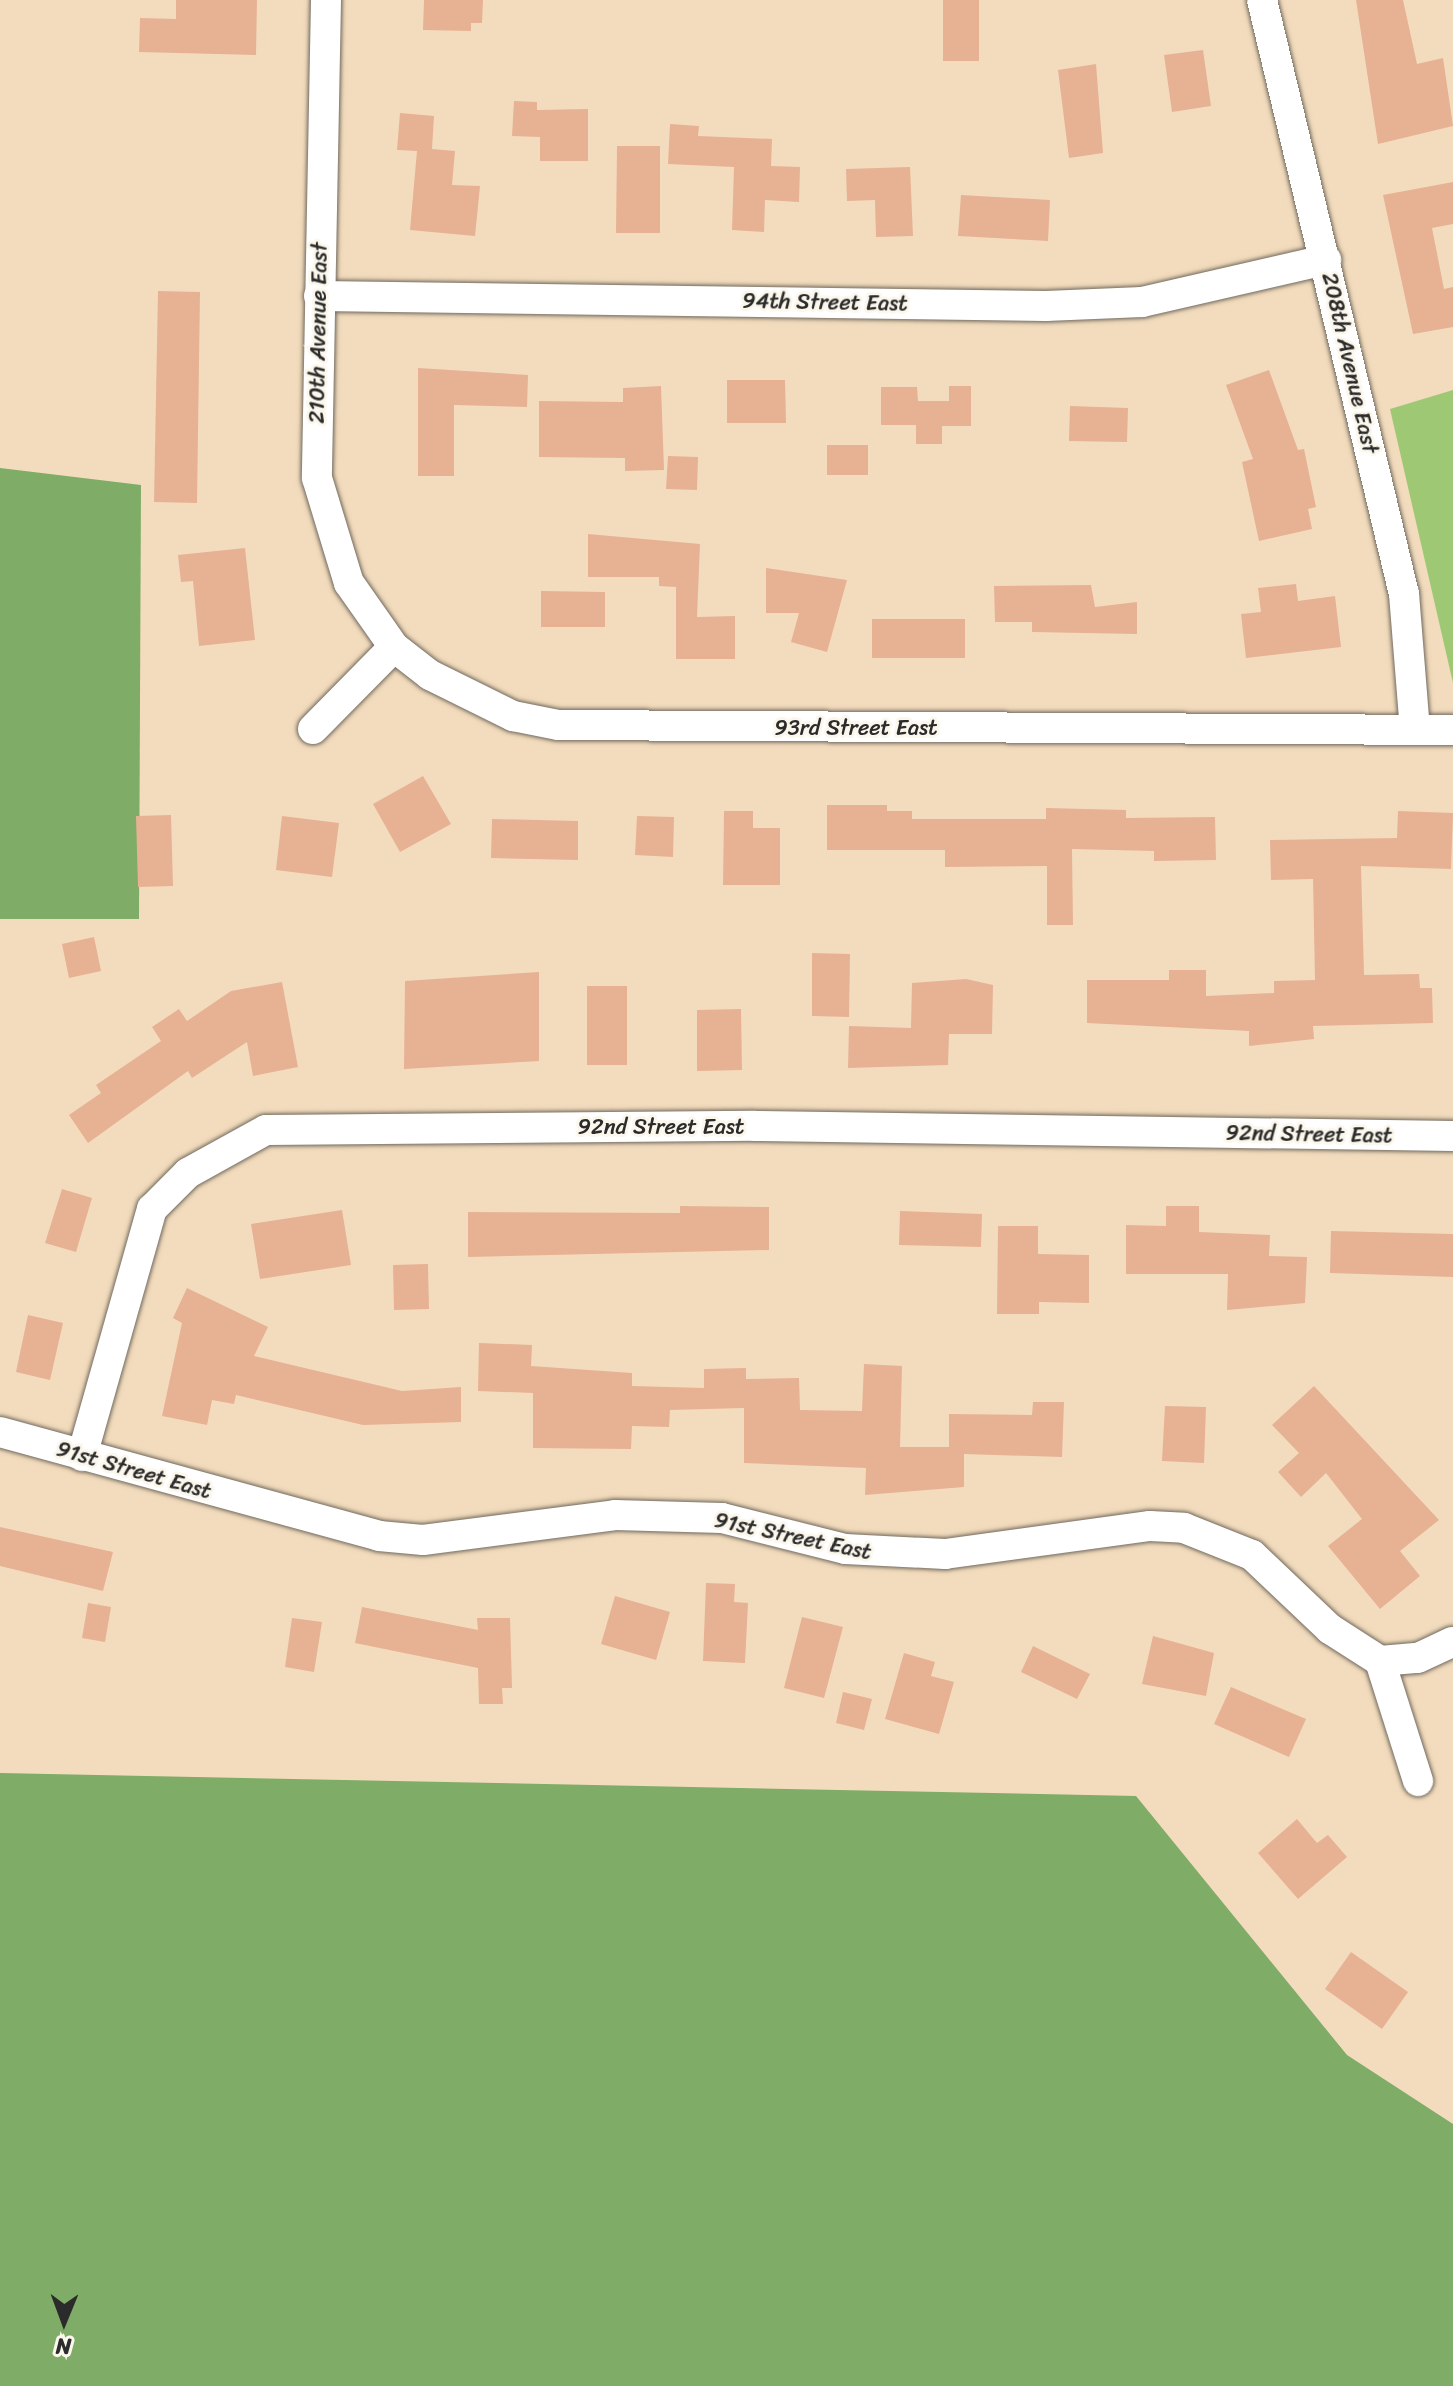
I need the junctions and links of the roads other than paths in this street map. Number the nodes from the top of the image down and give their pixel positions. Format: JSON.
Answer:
{"nodes":[{"id":1,"x":326,"y":0,"type":"edge"},
{"id":2,"x":1262,"y":0,"type":"edge"},
{"id":3,"x":1326,"y":260,"type":"junction"},
{"id":4,"x":319,"y":296,"type":"junction"},
{"id":5,"x":394,"y":647,"type":"junction"},
{"id":6,"x":313,"y":729,"type":"dead end"},
{"id":7,"x":1415,"y":730,"type":"junction"},
{"id":8,"x":1453,"y":730,"type":"edge"},
{"id":9,"x":1453,"y":1136,"type":"edge"},
{"id":10,"x":0,"y":1432,"type":"edge"},
{"id":11,"x":82,"y":1456,"type":"junction"},
{"id":12,"x":1453,"y":1642,"type":"edge"},
{"id":13,"x":1380,"y":1661,"type":"junction"},
{"id":14,"x":1418,"y":1781,"type":"dead end"}],
"edges":[{"from":1,"to":4,"type":"street","name":"210th Avenue East"},
{"from":2,"to":3,"type":"street","name":"208th Avenue East"},
{"from":3,"to":4,"type":"street","name":"94th Street East"},
{"from":3,"to":7,"type":"street","name":"208th Avenue East"},
{"from":4,"to":5,"type":"street","name":"210th Avenue East"},
{"from":5,"to":6,"type":"street"},
{"from":5,"to":7,"type":"street","name":"93rd Street East"},
{"from":7,"to":8,"type":"street","name":"93rd Street East"},
{"from":9,"to":11,"type":"street","name":"92nd Street East"},
{"from":10,"to":11,"type":"street","name":"91st Street East"},
{"from":11,"to":13,"type":"street","name":"91st Street East"},
{"from":12,"to":13,"type":"street"},
{"from":13,"to":14,"type":"street"}]}
